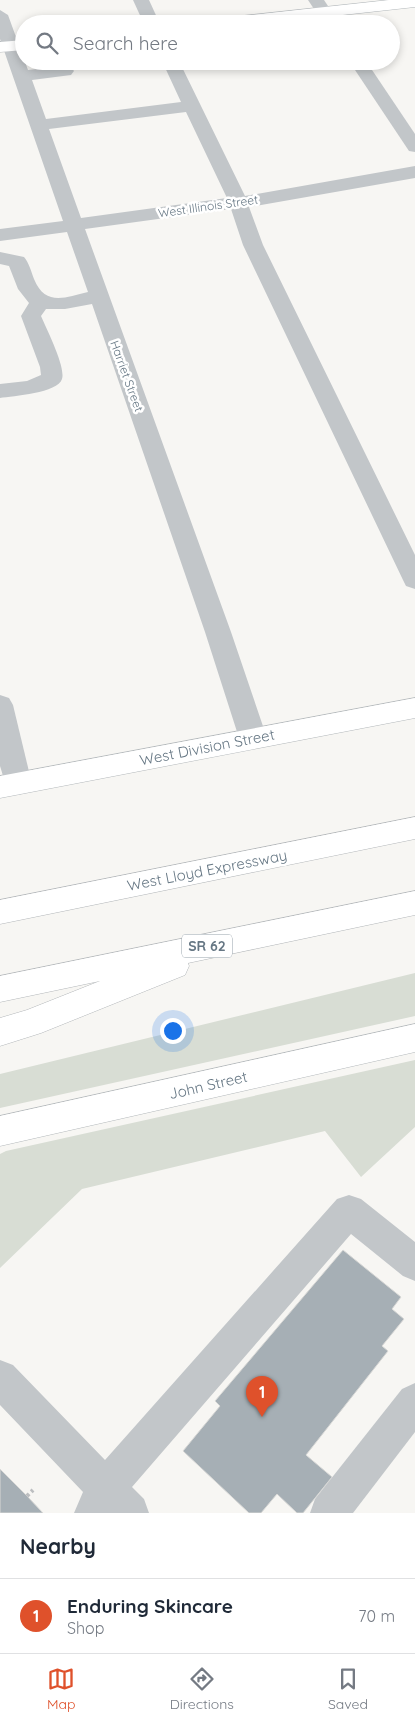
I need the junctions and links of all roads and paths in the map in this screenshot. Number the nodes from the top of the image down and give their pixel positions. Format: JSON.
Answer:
{"nodes":[{"id":1,"x":141,"y":0,"type":"edge"},
{"id":2,"x":415,"y":2,"type":"edge"},
{"id":3,"x":324,"y":12,"type":"edge"},
{"id":4,"x":0,"y":14,"type":"edge"},
{"id":5,"x":148,"y":15,"type":"edge"},
{"id":6,"x":296,"y":15,"type":"edge"},
{"id":7,"x":12,"y":46,"type":"edge"},
{"id":8,"x":20,"y":70,"type":"edge"},
{"id":9,"x":174,"y":70,"type":"edge"},
{"id":10,"x":363,"y":70,"type":"edge"},
{"id":11,"x":65,"y":71,"type":"dead end"},
{"id":12,"x":22,"y":76,"type":"junction"},
{"id":13,"x":191,"y":106,"type":"junction"},
{"id":14,"x":39,"y":125,"type":"junction"},
{"id":15,"x":415,"y":147,"type":"edge"},
{"id":16,"x":415,"y":172,"type":"edge"},
{"id":17,"x":238,"y":202,"type":"junction"},
{"id":18,"x":74,"y":224,"type":"junction"},
{"id":19,"x":0,"y":235,"type":"edge"},
{"id":20,"x":0,"y":258,"type":"edge"},
{"id":21,"x":98,"y":296,"type":"junction"},
{"id":22,"x":40,"y":302,"type":"junction"},
{"id":23,"x":0,"y":391,"type":"edge"},
{"id":24,"x":415,"y":580,"type":"edge"},
{"id":25,"x":0,"y":705,"type":"edge"},
{"id":26,"x":415,"y":708,"type":"edge"},
{"id":27,"x":254,"y":738,"type":"junction"},
{"id":28,"x":9,"y":785,"type":"edge"},
{"id":29,"x":415,"y":828,"type":"edge"},
{"id":30,"x":415,"y":903,"type":"edge"},
{"id":31,"x":0,"y":912,"type":"edge"},
{"id":32,"x":244,"y":938,"type":"junction"},
{"id":33,"x":0,"y":989,"type":"edge"},
{"id":34,"x":0,"y":1032,"type":"edge"},
{"id":35,"x":415,"y":1038,"type":"edge"},
{"id":36,"x":0,"y":1131,"type":"edge"},
{"id":37,"x":415,"y":1264,"type":"edge"},
{"id":38,"x":0,"y":1378,"type":"edge"},
{"id":39,"x":415,"y":1402,"type":"edge"},
{"id":40,"x":33,"y":1490,"type":"dead end"},
{"id":41,"x":27,"y":1496,"type":"dead end"},
{"id":42,"x":110,"y":1505,"type":"edge"},
{"id":43,"x":329,"y":1513,"type":"edge"}],
"edges":[{"from":1,"to":5,"type":"street"},
{"from":2,"to":3,"type":"main road"},
{"from":3,"to":6,"type":"main road"},
{"from":4,"to":7,"type":"street","name":"Harriet Street"},
{"from":8,"to":12,"type":"street","name":"Harriet Street"},
{"from":9,"to":13,"type":"street"},
{"from":10,"to":15,"type":"street"},
{"from":11,"to":12,"type":"street"},
{"from":12,"to":14,"type":"street","name":"Harriet Street"},
{"from":13,"to":14,"type":"street"},
{"from":13,"to":17,"type":"street"},
{"from":14,"to":18,"type":"street","name":"Harriet Street"},
{"from":16,"to":17,"type":"street","name":"West Illinois Street"},
{"from":17,"to":18,"type":"street","name":"West Illinois Street"},
{"from":17,"to":24,"type":"street"},
{"from":18,"to":19,"type":"street","name":"West Illinois Street"},
{"from":18,"to":21,"type":"street","name":"Harriet Street"},
{"from":20,"to":22,"type":"street"},
{"from":21,"to":22,"type":"street"},
{"from":21,"to":27,"type":"street","name":"Harriet Street"},
{"from":22,"to":23,"type":"street"},
{"from":25,"to":28,"type":"street"},
{"from":26,"to":27,"type":"main road","name":"West Division Street"},
{"from":27,"to":28,"type":"main road","name":"West Division Street"},
{"from":29,"to":31,"type":"main road","name":"West Lloyd Expressway"},
{"from":30,"to":32,"type":"main road","number":"SR 62"},
{"from":32,"to":33,"type":"main road","number":"SR 62"},
{"from":32,"to":34,"type":"main road"},
{"from":35,"to":36,"type":"main road","name":"John Street"},
{"from":37,"to":42,"type":"street"},
{"from":38,"to":42,"type":"street"},
{"from":39,"to":43,"type":"street"},
{"from":40,"to":41,"type":"path"}]}
